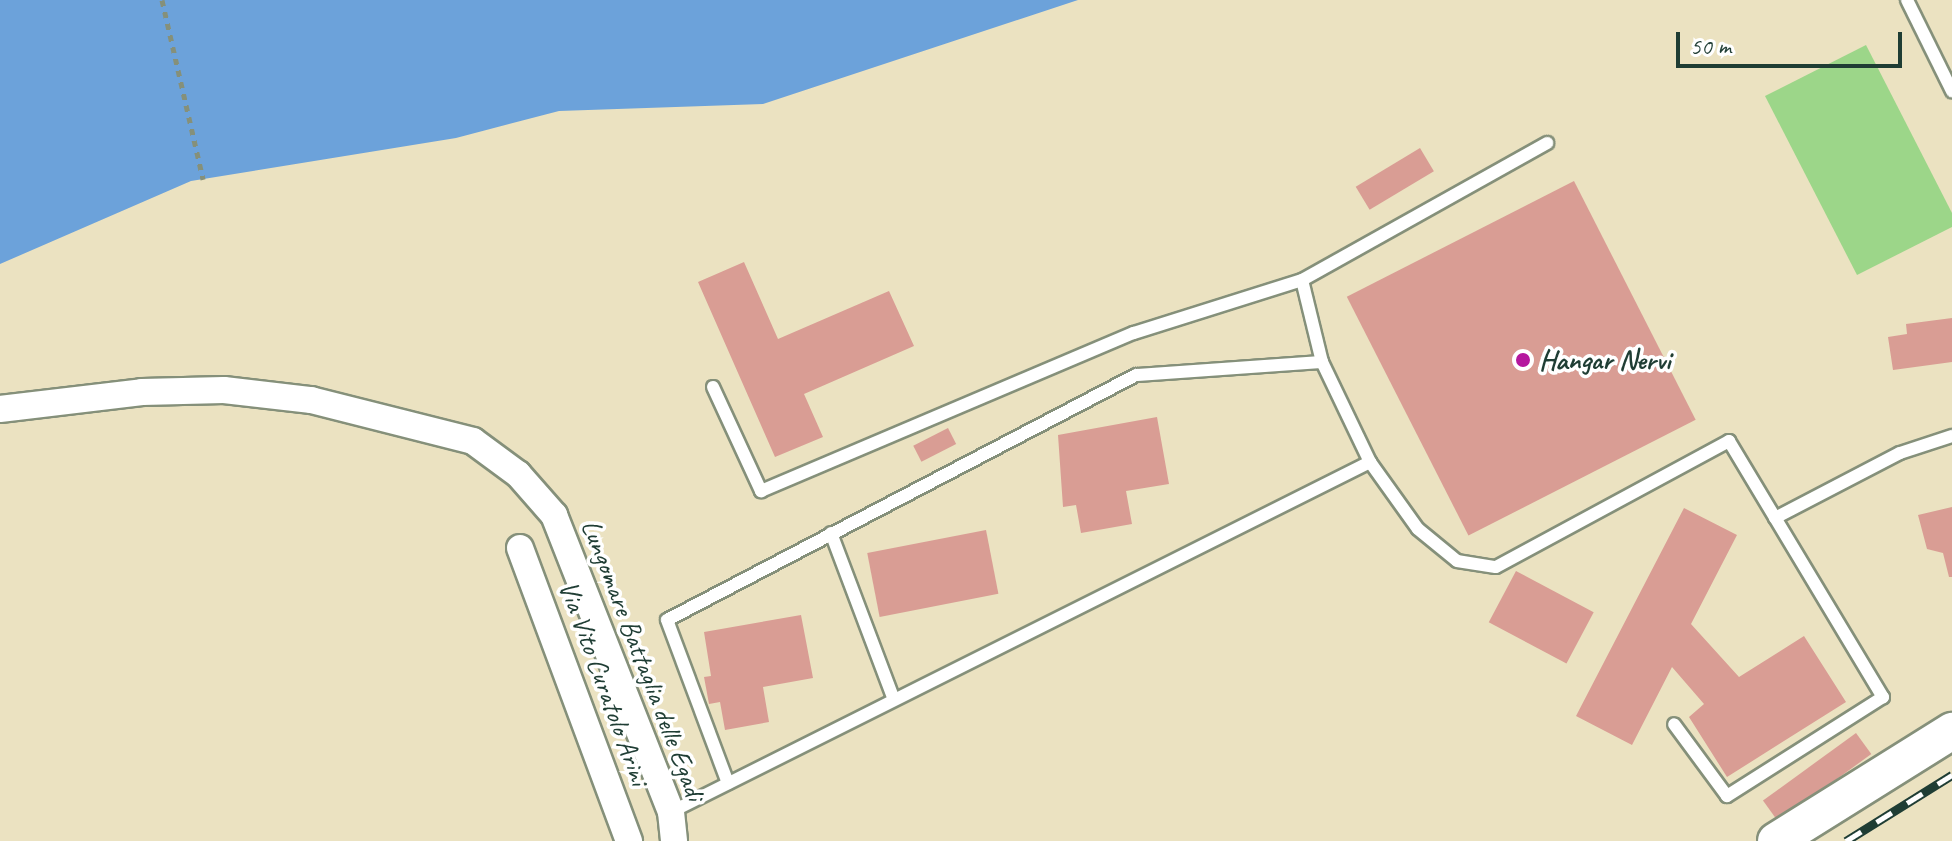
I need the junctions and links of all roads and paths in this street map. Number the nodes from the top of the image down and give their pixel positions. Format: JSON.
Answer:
{"nodes":[{"id":1,"x":162,"y":0,"type":"edge"},
{"id":2,"x":1907,"y":0,"type":"edge"},
{"id":3,"x":1952,"y":91,"type":"edge"},
{"id":4,"x":1547,"y":143,"type":"dead end"},
{"id":5,"x":203,"y":179,"type":"dead end"},
{"id":6,"x":1302,"y":280,"type":"junction"},
{"id":7,"x":1322,"y":362,"type":"junction"},
{"id":8,"x":713,"y":387,"type":"dead end"},
{"id":9,"x":0,"y":409,"type":"edge"},
{"id":10,"x":1952,"y":436,"type":"edge"},
{"id":11,"x":1370,"y":462,"type":"junction"},
{"id":12,"x":1775,"y":518,"type":"junction"},
{"id":13,"x":831,"y":533,"type":"junction"},
{"id":14,"x":520,"y":548,"type":"dead end"},
{"id":15,"x":894,"y":700,"type":"junction"},
{"id":16,"x":1674,"y":724,"type":"dead end"},
{"id":17,"x":1952,"y":731,"type":"edge"},
{"id":18,"x":728,"y":783,"type":"junction"},
{"id":19,"x":671,"y":812,"type":"junction"},
{"id":20,"x":629,"y":841,"type":"edge"},
{"id":21,"x":674,"y":841,"type":"edge"},
{"id":22,"x":1776,"y":841,"type":"edge"}],
"edges":[{"from":1,"to":5,"type":"path"},
{"from":2,"to":3,"type":"lane"},
{"from":4,"to":6,"type":"lane"},
{"from":6,"to":7,"type":"lane"},
{"from":6,"to":8,"type":"lane"},
{"from":7,"to":11,"type":"lane"},
{"from":7,"to":13,"type":"lane"},
{"from":9,"to":19,"type":"street","name":"Lungomare Battaglia delle Egadi"},
{"from":10,"to":12,"type":"lane"},
{"from":11,"to":12,"type":"lane"},
{"from":11,"to":15,"type":"lane"},
{"from":12,"to":16,"type":"lane"},
{"from":13,"to":15,"type":"lane"},
{"from":13,"to":18,"type":"lane"},
{"from":14,"to":20,"type":"street","name":"Via Vito Curatolo Arini"},
{"from":15,"to":18,"type":"lane"},
{"from":17,"to":22,"type":"main road"},
{"from":18,"to":19,"type":"lane"},
{"from":19,"to":21,"type":"street","name":"Lungomare Battaglia delle Egadi"}]}
